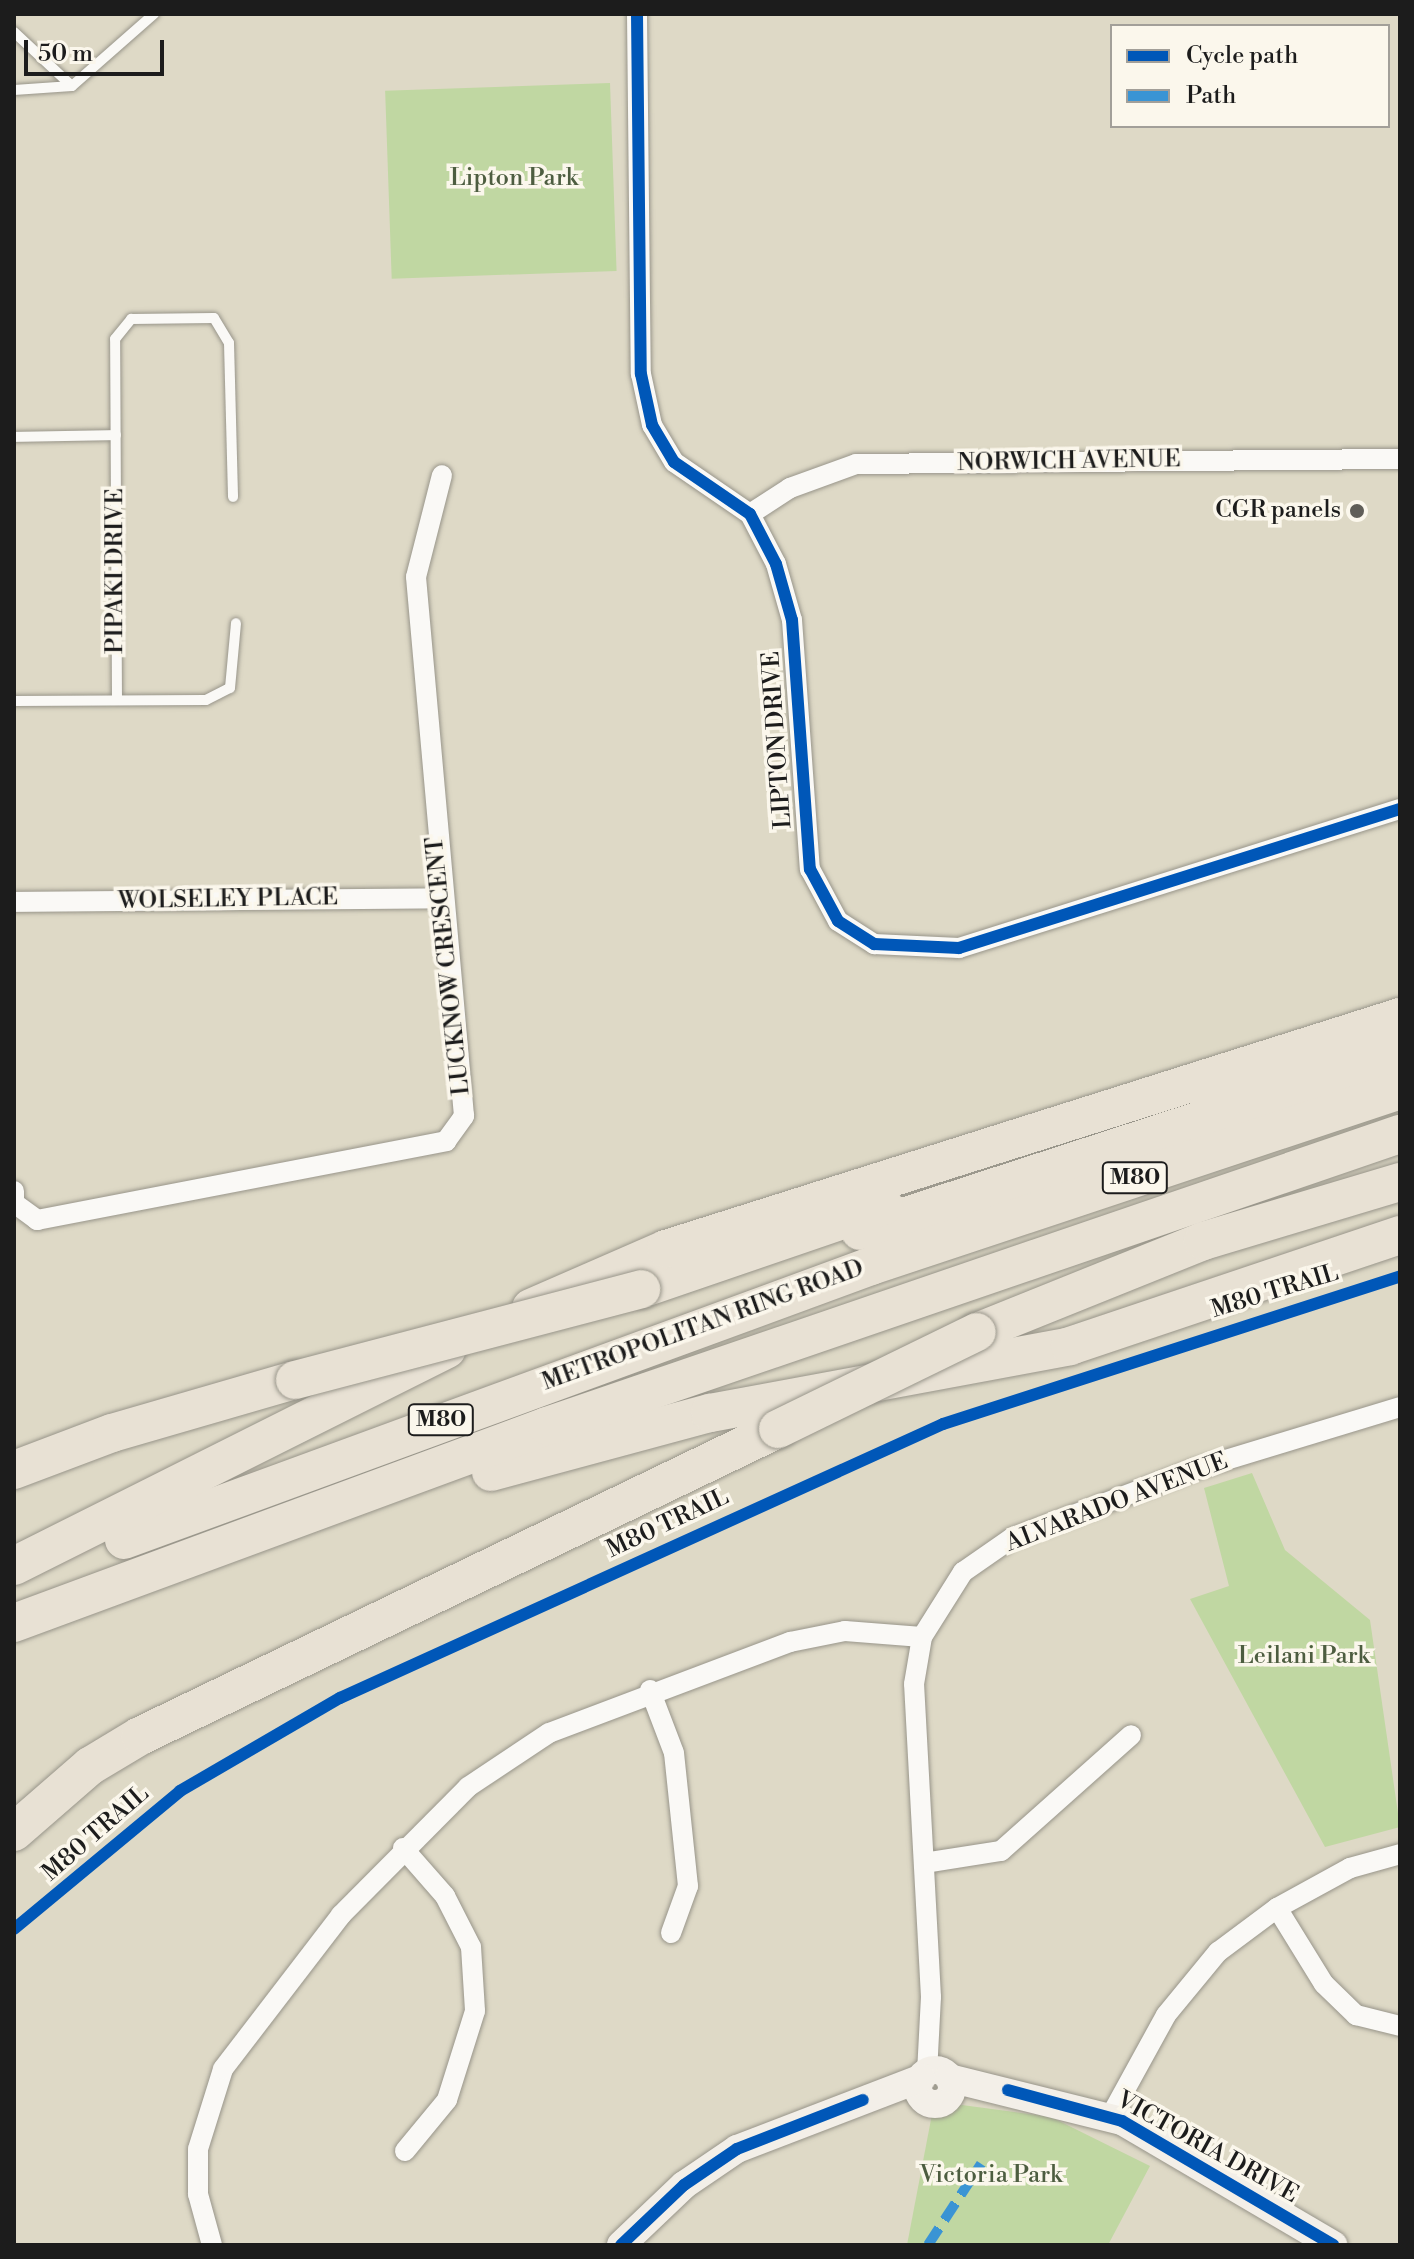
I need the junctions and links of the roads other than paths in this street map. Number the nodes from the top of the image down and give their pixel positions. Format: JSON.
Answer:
{"nodes":[{"id":1,"x":154,"y":14,"type":"edge"},
{"id":2,"x":637,"y":14,"type":"edge"},
{"id":3,"x":14,"y":32,"type":"edge"},
{"id":4,"x":72,"y":86,"type":"junction"},
{"id":5,"x":14,"y":90,"type":"edge"},
{"id":6,"x":116,"y":435,"type":"junction"},
{"id":7,"x":14,"y":437,"type":"edge"},
{"id":8,"x":1400,"y":459,"type":"edge"},
{"id":9,"x":442,"y":475,"type":"dead end"},
{"id":10,"x":233,"y":497,"type":"dead end"},
{"id":11,"x":750,"y":514,"type":"junction"},
{"id":12,"x":236,"y":623,"type":"dead end"},
{"id":13,"x":117,"y":700,"type":"junction"},
{"id":14,"x":14,"y":701,"type":"edge"},
{"id":15,"x":1400,"y":809,"type":"edge"},
{"id":16,"x":441,"y":898,"type":"junction"},
{"id":17,"x":14,"y":902,"type":"edge"},
{"id":18,"x":1400,"y":1017,"type":"edge"},
{"id":19,"x":1400,"y":1037,"type":"edge"},
{"id":20,"x":1400,"y":1055,"type":"edge"},
{"id":21,"x":1400,"y":1090,"type":"edge"},
{"id":22,"x":1400,"y":1134,"type":"edge"},
{"id":23,"x":1400,"y":1182,"type":"edge"},
{"id":24,"x":14,"y":1191,"type":"edge"},
{"id":25,"x":1400,"y":1235,"type":"edge"},
{"id":26,"x":641,"y":1289,"type":"junction"},
{"id":27,"x":1400,"y":1407,"type":"edge"},
{"id":28,"x":14,"y":1470,"type":"edge"},
{"id":29,"x":14,"y":1566,"type":"edge"},
{"id":30,"x":134,"y":1576,"type":"junction"},
{"id":31,"x":14,"y":1582,"type":"edge"},
{"id":32,"x":14,"y":1623,"type":"edge"},
{"id":33,"x":920,"y":1646,"type":"junction"},
{"id":34,"x":650,"y":1690,"type":"junction"},
{"id":35,"x":1131,"y":1735,"type":"dead end"},
{"id":36,"x":14,"y":1832,"type":"edge"},
{"id":37,"x":403,"y":1848,"type":"junction"},
{"id":38,"x":1400,"y":1854,"type":"edge"},
{"id":39,"x":924,"y":1863,"type":"junction"},
{"id":40,"x":1277,"y":1908,"type":"junction"},
{"id":41,"x":671,"y":1933,"type":"dead end"},
{"id":42,"x":1400,"y":2026,"type":"edge"},
{"id":43,"x":936,"y":2083,"type":"junction"},
{"id":44,"x":1116,"y":2119,"type":"junction"},
{"id":45,"x":405,"y":2151,"type":"dead end"},
{"id":46,"x":212,"y":2245,"type":"edge"},
{"id":47,"x":621,"y":2245,"type":"edge"},
{"id":48,"x":1333,"y":2245,"type":"edge"}],
"edges":[{"from":1,"to":4,"type":"lane"},
{"from":2,"to":11,"type":"street","name":"LIPTON DRIVE"},
{"from":3,"to":4,"type":"lane"},
{"from":4,"to":5,"type":"lane"},
{"from":6,"to":7,"type":"lane"},
{"from":6,"to":10,"type":"lane","name":"PIPAKI DRIVE"},
{"from":6,"to":13,"type":"lane","name":"PIPAKI DRIVE"},
{"from":8,"to":11,"type":"street","name":"NORWICH AVENUE"},
{"from":9,"to":16,"type":"street","name":"LUCKNOW CRESCENT"},
{"from":11,"to":15,"type":"street","name":"LIPTON DRIVE"},
{"from":12,"to":13,"type":"lane"},
{"from":13,"to":14,"type":"lane"},
{"from":16,"to":17,"type":"street","name":"WOLSELEY PLACE"},
{"from":16,"to":24,"type":"street","name":"LUCKNOW CRESCENT"},
{"from":18,"to":29,"type":"highway"},
{"from":19,"to":26,"type":"highway"},
{"from":20,"to":26,"type":"highway"},
{"from":21,"to":31,"type":"highway","name":"METROPOLITAN RING ROAD","number":"M80"},
{"from":22,"to":30,"type":"highway","name":"METROPOLITAN RING ROAD","number":"M80"},
{"from":23,"to":36,"type":"highway","bridge":true},
{"from":25,"to":30,"type":"highway"},
{"from":26,"to":28,"type":"highway","bridge":true},
{"from":27,"to":33,"type":"street","name":"ALVARADO AVENUE"},
{"from":30,"to":32,"type":"highway","name":"METROPOLITAN RING ROAD","number":"M80"},
{"from":33,"to":34,"type":"street"},
{"from":33,"to":39,"type":"street"},
{"from":34,"to":37,"type":"street"},
{"from":34,"to":41,"type":"street"},
{"from":35,"to":39,"type":"street"},
{"from":37,"to":45,"type":"street"},
{"from":37,"to":46,"type":"street"},
{"from":38,"to":40,"type":"street"},
{"from":39,"to":43,"type":"street"},
{"from":40,"to":42,"type":"street"},
{"from":40,"to":44,"type":"street"},
{"from":43,"to":44,"type":"street","name":"VICTORIA DRIVE"},
{"from":43,"to":47,"type":"street","name":"VICTORIA DRIVE"},
{"from":44,"to":48,"type":"street","name":"VICTORIA DRIVE"}]}
